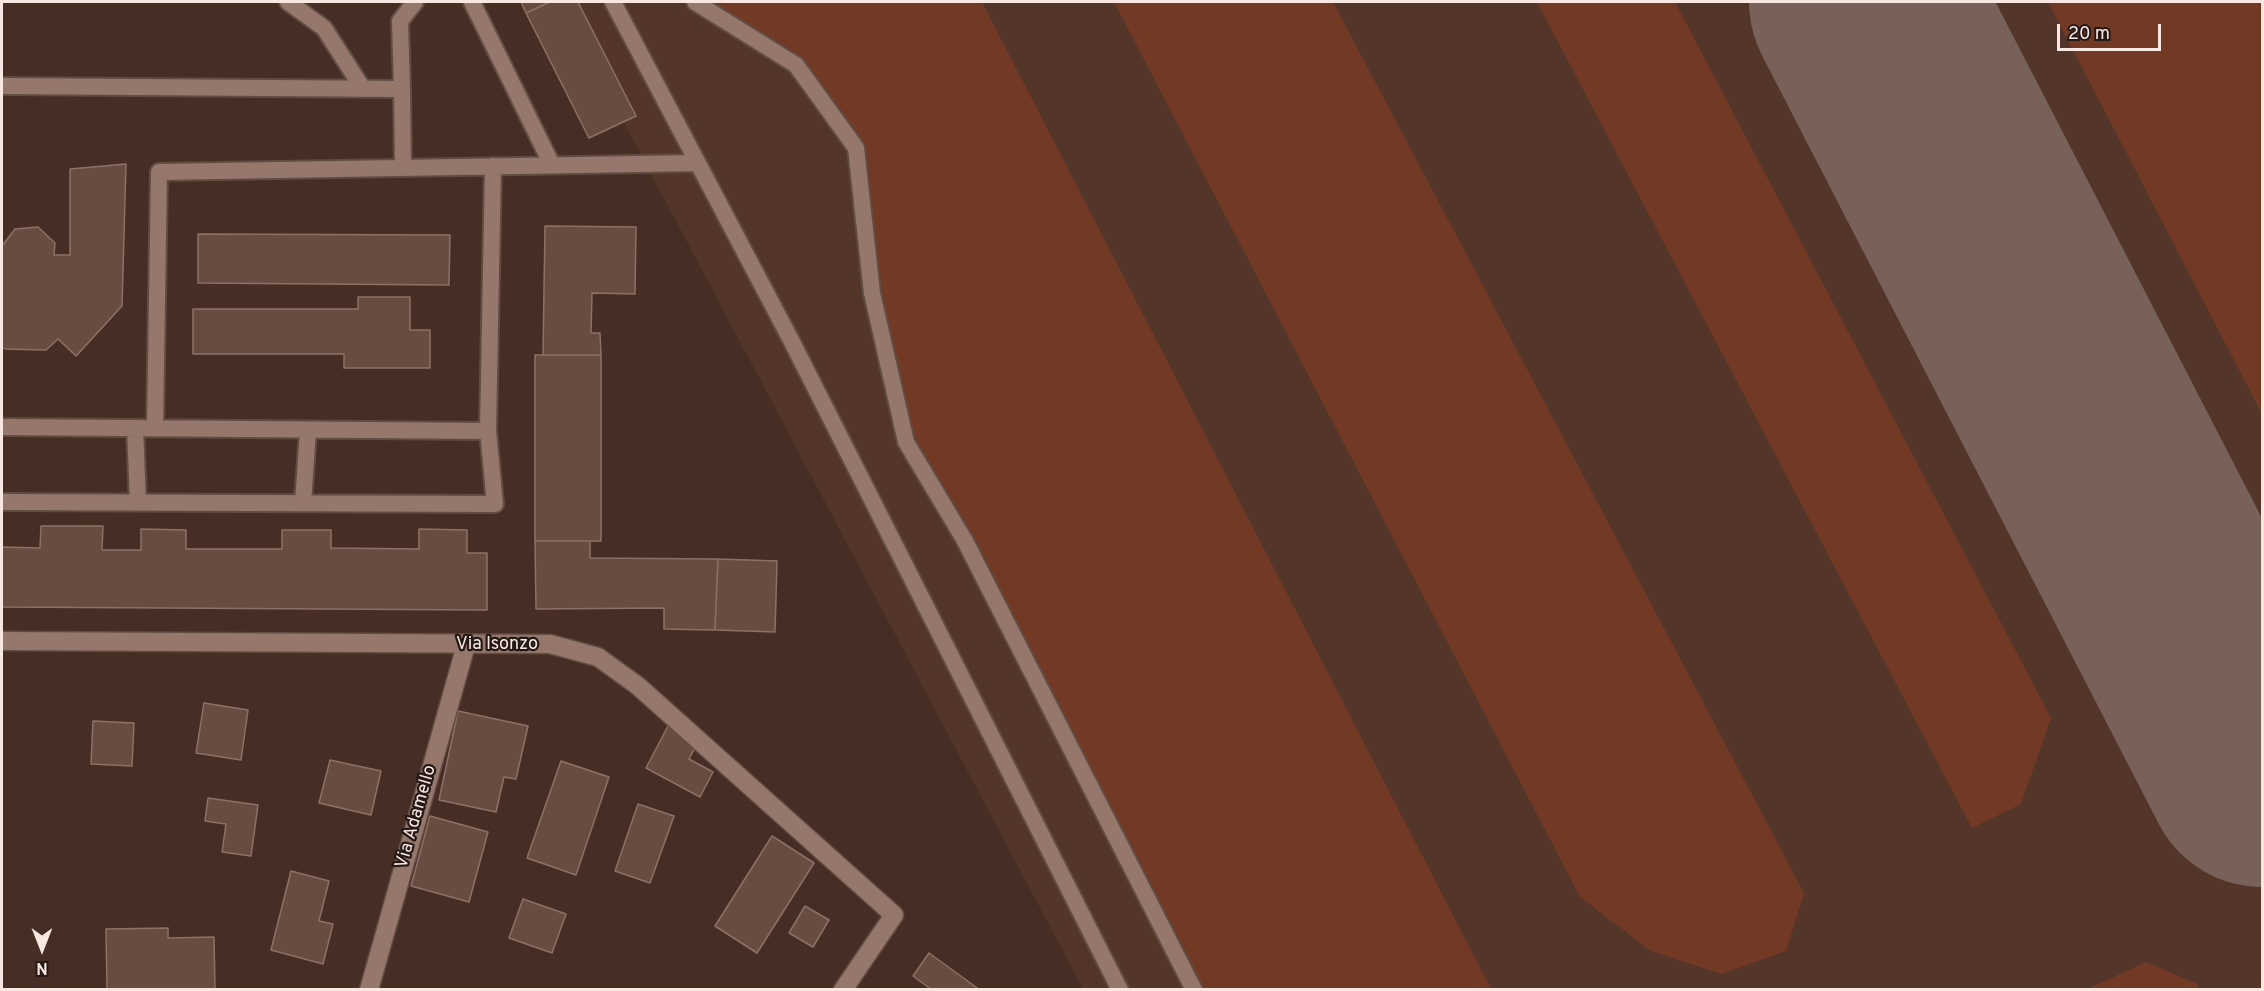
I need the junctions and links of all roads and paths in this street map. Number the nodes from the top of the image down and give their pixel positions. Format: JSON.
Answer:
{"nodes":[{"id":1,"x":288,"y":2,"type":"edge"},
{"id":2,"x":415,"y":2,"type":"edge"},
{"id":3,"x":472,"y":2,"type":"edge"},
{"id":4,"x":613,"y":2,"type":"edge"},
{"id":5,"x":695,"y":2,"type":"edge"},
{"id":6,"x":2,"y":86,"type":"edge"},
{"id":7,"x":363,"y":89,"type":"junction"},
{"id":8,"x":402,"y":89,"type":"junction"},
{"id":9,"x":698,"y":163,"type":"junction"},
{"id":10,"x":552,"y":165,"type":"junction"},
{"id":11,"x":492,"y":166,"type":"junction"},
{"id":12,"x":403,"y":168,"type":"junction"},
{"id":13,"x":2,"y":427,"type":"edge"},
{"id":14,"x":135,"y":428,"type":"junction"},
{"id":15,"x":155,"y":428,"type":"junction"},
{"id":16,"x":308,"y":430,"type":"junction"},
{"id":17,"x":488,"y":431,"type":"junction"},
{"id":18,"x":2,"y":502,"type":"edge"},
{"id":19,"x":138,"y":503,"type":"junction"},
{"id":20,"x":303,"y":503,"type":"junction"},
{"id":21,"x":2,"y":641,"type":"edge"},
{"id":22,"x":466,"y":645,"type":"junction"},
{"id":23,"x":369,"y":990,"type":"edge"},
{"id":24,"x":843,"y":990,"type":"edge"},
{"id":25,"x":1120,"y":990,"type":"edge"},
{"id":26,"x":1194,"y":990,"type":"edge"}],
"edges":[{"from":1,"to":7,"type":"lane"},
{"from":2,"to":8,"type":"lane"},
{"from":3,"to":10,"type":"lane"},
{"from":4,"to":9,"type":"lane"},
{"from":5,"to":26,"type":"lane"},
{"from":6,"to":7,"type":"lane"},
{"from":7,"to":8,"type":"lane"},
{"from":8,"to":12,"type":"lane"},
{"from":9,"to":10,"type":"lane"},
{"from":9,"to":25,"type":"lane"},
{"from":10,"to":11,"type":"lane"},
{"from":11,"to":12,"type":"lane"},
{"from":11,"to":17,"type":"lane"},
{"from":12,"to":15,"type":"lane"},
{"from":13,"to":14,"type":"lane"},
{"from":14,"to":15,"type":"lane"},
{"from":14,"to":19,"type":"lane"},
{"from":15,"to":16,"type":"lane"},
{"from":16,"to":17,"type":"lane"},
{"from":16,"to":20,"type":"lane"},
{"from":17,"to":20,"type":"lane"},
{"from":18,"to":19,"type":"lane"},
{"from":19,"to":20,"type":"lane"},
{"from":21,"to":22,"type":"street","name":"Via Isonzo"},
{"from":22,"to":23,"type":"street","name":"Via Adamello"},
{"from":22,"to":24,"type":"street","name":"Via Isonzo"}]}
